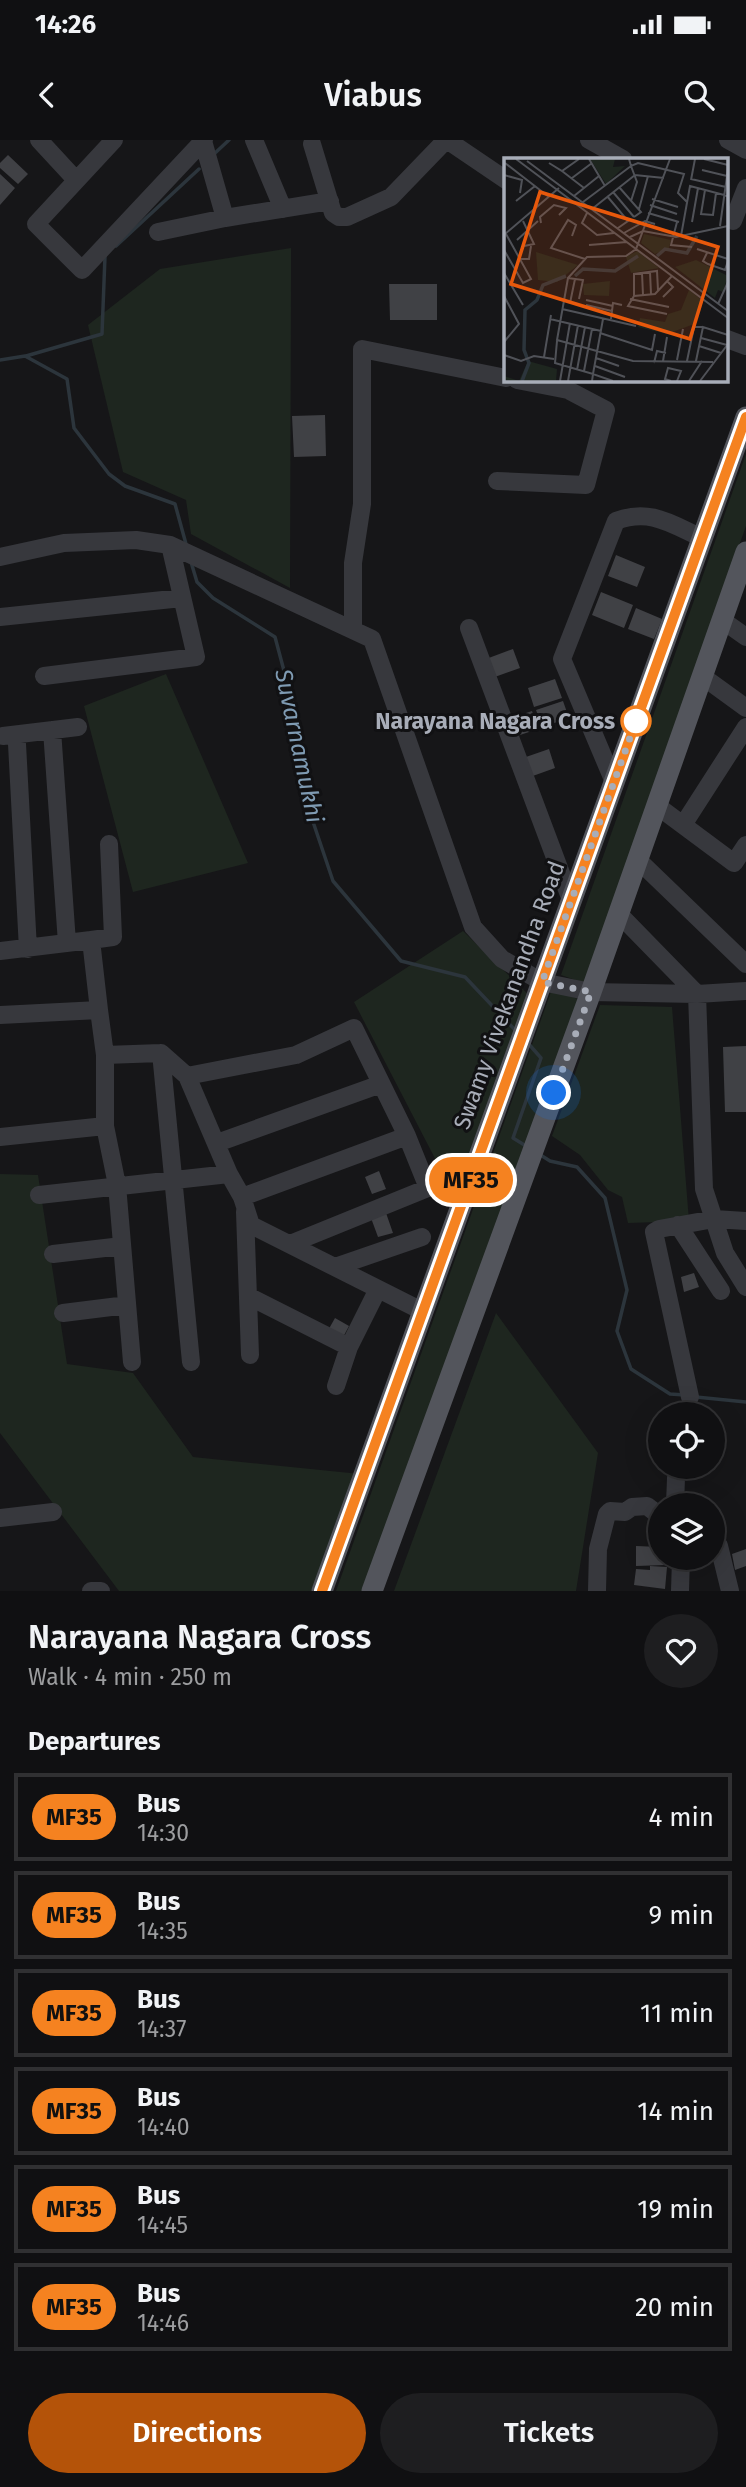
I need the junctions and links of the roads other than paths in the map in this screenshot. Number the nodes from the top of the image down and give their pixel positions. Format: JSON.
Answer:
{"nodes":[{"id":1,"x":40,"y":140,"type":"edge"},
{"id":2,"x":114,"y":140,"type":"edge"},
{"id":3,"x":254,"y":140,"type":"edge"},
{"id":4,"x":446,"y":140,"type":"edge"},
{"id":5,"x":589,"y":140,"type":"edge"},
{"id":6,"x":728,"y":140,"type":"edge"},
{"id":7,"x":203,"y":141,"type":"edge"},
{"id":8,"x":312,"y":144,"type":"dead end"},
{"id":9,"x":746,"y":150,"type":"edge"},
{"id":10,"x":621,"y":158,"type":"edge"},
{"id":11,"x":504,"y":179,"type":"edge"},
{"id":12,"x":76,"y":180,"type":"junction"},
{"id":13,"x":746,"y":188,"type":"edge"},
{"id":14,"x":330,"y":201,"type":"junction"},
{"id":15,"x":283,"y":209,"type":"junction"},
{"id":16,"x":225,"y":218,"type":"junction"},
{"id":17,"x":735,"y":223,"type":"edge"},
{"id":18,"x":158,"y":232,"type":"dead end"},
{"id":19,"x":728,"y":339,"type":"edge"},
{"id":20,"x":746,"y":346,"type":"edge"},
{"id":21,"x":504,"y":378,"type":"edge"},
{"id":22,"x":527,"y":382,"type":"edge"},
{"id":23,"x":746,"y":417,"type":"edge"},
{"id":24,"x":497,"y":481,"type":"dead end"},
{"id":25,"x":702,"y":538,"type":"junction"},
{"id":26,"x":171,"y":545,"type":"junction"},
{"id":27,"x":0,"y":557,"type":"edge"},
{"id":28,"x":744,"y":564,"type":"edge"},
{"id":29,"x":182,"y":598,"type":"junction"},
{"id":30,"x":0,"y":617,"type":"edge"},
{"id":31,"x":722,"y":620,"type":"junction"},
{"id":32,"x":469,"y":628,"type":"dead end"},
{"id":33,"x":353,"y":630,"type":"junction"},
{"id":34,"x":746,"y":637,"type":"edge"},
{"id":35,"x":44,"y":676,"type":"dead end"},
{"id":36,"x":702,"y":676,"type":"junction"},
{"id":37,"x":746,"y":708,"type":"edge"},
{"id":38,"x":78,"y":727,"type":"dead end"},
{"id":39,"x":746,"y":727,"type":"edge"},
{"id":40,"x":52,"y":730,"type":"junction"},
{"id":41,"x":614,"y":782,"type":"junction"},
{"id":42,"x":656,"y":805,"type":"junction"},
{"id":43,"x":683,"y":825,"type":"junction"},
{"id":44,"x":109,"y":844,"type":"dead end"},
{"id":45,"x":746,"y":845,"type":"edge"},
{"id":46,"x":637,"y":859,"type":"junction"},
{"id":47,"x":740,"y":868,"type":"edge"},
{"id":48,"x":571,"y":900,"type":"junction"},
{"id":49,"x":618,"y":913,"type":"junction"},
{"id":50,"x":91,"y":940,"type":"junction"},
{"id":51,"x":67,"y":943,"type":"junction"},
{"id":52,"x":28,"y":949,"type":"junction"},
{"id":53,"x":0,"y":951,"type":"edge"},
{"id":54,"x":746,"y":964,"type":"edge"},
{"id":55,"x":542,"y":982,"type":"junction"},
{"id":56,"x":746,"y":991,"type":"edge"},
{"id":57,"x":591,"y":992,"type":"junction"},
{"id":58,"x":696,"y":994,"type":"junction"},
{"id":59,"x":99,"y":1010,"type":"junction"},
{"id":60,"x":0,"y":1015,"type":"edge"},
{"id":61,"x":161,"y":1053,"type":"junction"},
{"id":62,"x":105,"y":1055,"type":"junction"},
{"id":63,"x":187,"y":1076,"type":"junction"},
{"id":64,"x":381,"y":1084,"type":"junction"},
{"id":65,"x":104,"y":1126,"type":"junction"},
{"id":66,"x":407,"y":1136,"type":"junction"},
{"id":67,"x":0,"y":1137,"type":"edge"},
{"id":68,"x":217,"y":1143,"type":"junction"},
{"id":69,"x":229,"y":1174,"type":"junction"},
{"id":70,"x":174,"y":1181,"type":"junction"},
{"id":71,"x":117,"y":1185,"type":"junction"},
{"id":72,"x":39,"y":1195,"type":"dead end"},
{"id":73,"x":243,"y":1205,"type":"junction"},
{"id":74,"x":713,"y":1219,"type":"junction"},
{"id":75,"x":746,"y":1221,"type":"edge"},
{"id":76,"x":678,"y":1225,"type":"junction"},
{"id":77,"x":422,"y":1237,"type":"dead end"},
{"id":78,"x":290,"y":1244,"type":"junction"},
{"id":79,"x":122,"y":1246,"type":"junction"},
{"id":80,"x":53,"y":1254,"type":"dead end"},
{"id":81,"x":335,"y":1267,"type":"junction"},
{"id":82,"x":746,"y":1286,"type":"edge"},
{"id":83,"x":378,"y":1289,"type":"junction"},
{"id":84,"x":721,"y":1291,"type":"dead end"},
{"id":85,"x":248,"y":1296,"type":"junction"},
{"id":86,"x":127,"y":1305,"type":"junction"},
{"id":87,"x":424,"y":1312,"type":"junction"},
{"id":88,"x":64,"y":1313,"type":"dead end"},
{"id":89,"x":349,"y":1346,"type":"junction"},
{"id":90,"x":250,"y":1355,"type":"dead end"},
{"id":91,"x":132,"y":1362,"type":"dead end"},
{"id":92,"x":191,"y":1362,"type":"dead end"},
{"id":93,"x":336,"y":1386,"type":"dead end"},
{"id":94,"x":690,"y":1397,"type":"dead end"},
{"id":95,"x":648,"y":1507,"type":"edge"},
{"id":96,"x":53,"y":1512,"type":"dead end"},
{"id":97,"x":0,"y":1518,"type":"edge"},
{"id":98,"x":681,"y":1570,"type":"edge"},
{"id":99,"x":725,"y":1570,"type":"edge"},
{"id":100,"x":91,"y":1591,"type":"edge"},
{"id":101,"x":101,"y":1591,"type":"edge"},
{"id":102,"x":322,"y":1591,"type":"edge"},
{"id":103,"x":372,"y":1591,"type":"edge"},
{"id":104,"x":597,"y":1591,"type":"edge"},
{"id":105,"x":680,"y":1591,"type":"edge"},
{"id":106,"x":730,"y":1591,"type":"edge"}],
"edges":[{"from":1,"to":12,"type":"street"},
{"from":2,"to":12,"type":"street"},
{"from":3,"to":15,"type":"street"},
{"from":4,"to":11,"type":"street"},
{"from":4,"to":14,"type":"street"},
{"from":5,"to":10,"type":"street"},
{"from":6,"to":9,"type":"street"},
{"from":7,"to":12,"type":"street"},
{"from":7,"to":16,"type":"street"},
{"from":8,"to":14,"type":"street"},
{"from":13,"to":17,"type":"street"},
{"from":14,"to":15,"type":"street"},
{"from":15,"to":16,"type":"street"},
{"from":16,"to":18,"type":"street"},
{"from":19,"to":20,"type":"street"},
{"from":21,"to":33,"type":"street"},
{"from":22,"to":24,"type":"street"},
{"from":23,"to":25,"type":"main road","name":"Swamy Vivekanandha Road"},
{"from":25,"to":41,"type":"main road","name":"Swamy Vivekanandha Road"},
{"from":25,"to":41,"type":"street"},
{"from":26,"to":27,"type":"street"},
{"from":26,"to":29,"type":"street"},
{"from":26,"to":33,"type":"street"},
{"from":28,"to":31,"type":"main road"},
{"from":29,"to":30,"type":"street"},
{"from":29,"to":35,"type":"street"},
{"from":31,"to":34,"type":"street"},
{"from":31,"to":36,"type":"main road"},
{"from":32,"to":48,"type":"street"},
{"from":33,"to":55,"type":"street"},
{"from":36,"to":37,"type":"street"},
{"from":36,"to":42,"type":"main road"},
{"from":38,"to":40,"type":"street"},
{"from":39,"to":43,"type":"street"},
{"from":40,"to":51,"type":"street"},
{"from":40,"to":52,"type":"street"},
{"from":41,"to":48,"type":"main road","name":"Swamy Vivekanandha Road"},
{"from":42,"to":43,"type":"street"},
{"from":42,"to":46,"type":"main road"},
{"from":43,"to":47,"type":"street"},
{"from":44,"to":50,"type":"street"},
{"from":45,"to":47,"type":"street"},
{"from":46,"to":49,"type":"main road"},
{"from":46,"to":54,"type":"street"},
{"from":48,"to":55,"type":"main road","name":"Swamy Vivekanandha Road"},
{"from":49,"to":57,"type":"main road"},
{"from":49,"to":58,"type":"street"},
{"from":50,"to":51,"type":"street"},
{"from":50,"to":59,"type":"street"},
{"from":51,"to":52,"type":"street"},
{"from":52,"to":53,"type":"street"},
{"from":55,"to":57,"type":"street"},
{"from":55,"to":87,"type":"main road","name":"Swamy Vivekanandha Road"},
{"from":56,"to":58,"type":"street"},
{"from":57,"to":58,"type":"street"},
{"from":57,"to":103,"type":"main road"},
{"from":58,"to":74,"type":"street"},
{"from":59,"to":60,"type":"street"},
{"from":59,"to":62,"type":"street"},
{"from":61,"to":62,"type":"street"},
{"from":61,"to":63,"type":"street"},
{"from":61,"to":70,"type":"street"},
{"from":62,"to":65,"type":"street"},
{"from":63,"to":64,"type":"street"},
{"from":63,"to":68,"type":"street"},
{"from":64,"to":66,"type":"street"},
{"from":64,"to":68,"type":"street"},
{"from":65,"to":67,"type":"street"},
{"from":65,"to":71,"type":"street"},
{"from":66,"to":73,"type":"street"},
{"from":66,"to":78,"type":"street"},
{"from":68,"to":69,"type":"street"},
{"from":69,"to":70,"type":"street"},
{"from":69,"to":73,"type":"street"},
{"from":70,"to":71,"type":"street"},
{"from":70,"to":92,"type":"street"},
{"from":71,"to":72,"type":"street"},
{"from":71,"to":79,"type":"street"},
{"from":73,"to":78,"type":"street"},
{"from":73,"to":85,"type":"street"},
{"from":74,"to":75,"type":"street"},
{"from":74,"to":76,"type":"street"},
{"from":74,"to":82,"type":"street"},
{"from":76,"to":84,"type":"street"},
{"from":76,"to":94,"type":"street"},
{"from":77,"to":81,"type":"street"},
{"from":78,"to":81,"type":"street"},
{"from":79,"to":80,"type":"street"},
{"from":79,"to":86,"type":"street"},
{"from":81,"to":83,"type":"street"},
{"from":83,"to":87,"type":"street"},
{"from":83,"to":89,"type":"street"},
{"from":85,"to":89,"type":"street"},
{"from":85,"to":90,"type":"street"},
{"from":86,"to":88,"type":"street"},
{"from":86,"to":91,"type":"street"},
{"from":87,"to":102,"type":"main road","name":"Swamy Vivekanandha Road"},
{"from":89,"to":93,"type":"street"},
{"from":95,"to":104,"type":"street"},
{"from":96,"to":97,"type":"street"},
{"from":98,"to":105,"type":"street"},
{"from":99,"to":106,"type":"street"},
{"from":100,"to":101,"type":"street"}]}
